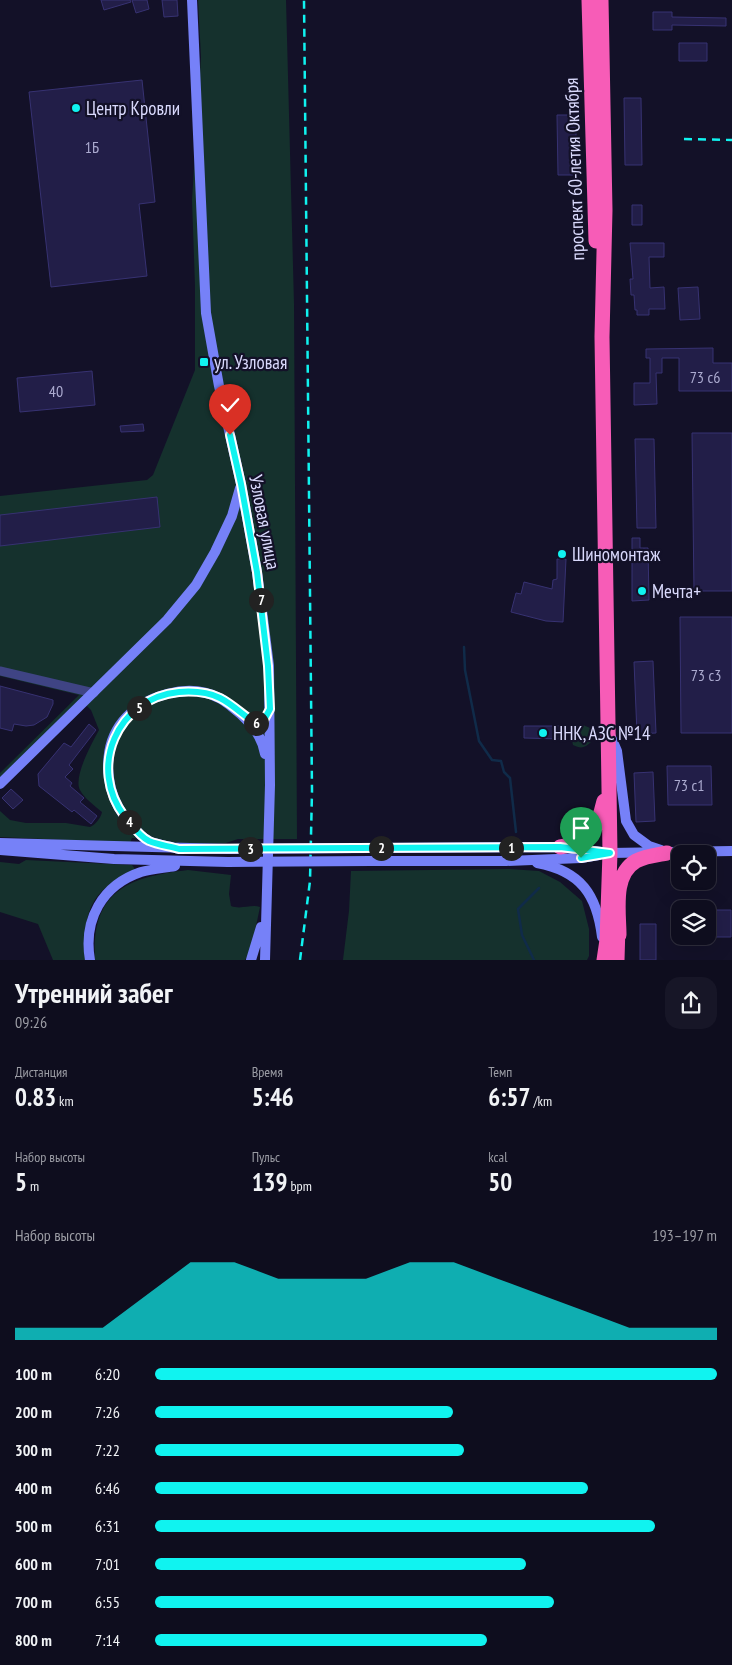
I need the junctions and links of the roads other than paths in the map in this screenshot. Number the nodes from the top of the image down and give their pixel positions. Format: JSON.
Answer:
{"nodes":[{"id":1,"x":192,"y":0,"type":"edge"},
{"id":2,"x":589,"y":0,"type":"edge"},
{"id":3,"x":601,"y":0,"type":"edge"},
{"id":4,"x":602,"y":337,"type":"junction"},
{"id":5,"x":241,"y":484,"type":"junction"},
{"id":6,"x":0,"y":671,"type":"edge"},
{"id":7,"x":94,"y":693,"type":"junction"},
{"id":8,"x":270,"y":709,"type":"junction"},
{"id":9,"x":244,"y":716,"type":"junction"},
{"id":10,"x":607,"y":726,"type":"junction"},
{"id":11,"x":608,"y":780,"type":"junction"},
{"id":12,"x":0,"y":784,"type":"edge"},
{"id":13,"x":270,"y":785,"type":"junction"},
{"id":14,"x":0,"y":843,"type":"edge"},
{"id":15,"x":560,"y":847,"type":"junction"},
{"id":16,"x":179,"y":849,"type":"junction"},
{"id":17,"x":0,"y":850,"type":"edge"},
{"id":18,"x":732,"y":851,"type":"edge"},
{"id":19,"x":610,"y":853,"type":"junction"},
{"id":20,"x":666,"y":853,"type":"junction"},
{"id":21,"x":506,"y":861,"type":"junction"},
{"id":22,"x":228,"y":862,"type":"junction"},
{"id":23,"x":265,"y":904,"type":"junction"},
{"id":24,"x":619,"y":935,"type":"junction"},
{"id":25,"x":608,"y":959,"type":"edge"},
{"id":26,"x":90,"y":960,"type":"edge"},
{"id":27,"x":251,"y":960,"type":"edge"},
{"id":28,"x":265,"y":960,"type":"edge"}],
"edges":[{"from":1,"to":5,"type":"street","name":"Узловая улица"},
{"from":2,"to":4,"type":"highway","name":"проспект 60-летия Октября"},
{"from":3,"to":4,"type":"highway","name":"проспект 60-летия Октября"},
{"from":4,"to":10,"type":"highway","name":"проспект 60-летия Октября"},
{"from":5,"to":7,"type":"street"},
{"from":5,"to":8,"type":"street","name":"Узловая улица"},
{"from":6,"to":7,"type":"street"},
{"from":7,"to":12,"type":"street"},
{"from":8,"to":9,"type":"street"},
{"from":8,"to":13,"type":"street","name":"Узловая улица"},
{"from":9,"to":13,"type":"street"},
{"from":9,"to":16,"type":"street"},
{"from":10,"to":11,"type":"highway","name":"проспект 60-летия Октября"},
{"from":10,"to":20,"type":"street"},
{"from":11,"to":15,"type":"highway"},
{"from":11,"to":19,"type":"highway","name":"проспект 60-летия Октября"},
{"from":13,"to":23,"type":"street","name":"Узловая улица"},
{"from":14,"to":16,"type":"street"},
{"from":15,"to":16,"type":"street","bridge":true},
{"from":15,"to":19,"type":"street"},
{"from":17,"to":22,"type":"street"},
{"from":18,"to":20,"type":"street"},
{"from":19,"to":20,"type":"street"},
{"from":19,"to":21,"type":"street"},
{"from":19,"to":24,"type":"highway"},
{"from":19,"to":25,"type":"highway"},
{"from":20,"to":24,"type":"highway"},
{"from":21,"to":22,"type":"street","bridge":true},
{"from":21,"to":25,"type":"street"},
{"from":22,"to":26,"type":"street"},
{"from":23,"to":27,"type":"street"},
{"from":23,"to":28,"type":"street"},
{"from":24,"to":25,"type":"highway"}]}
